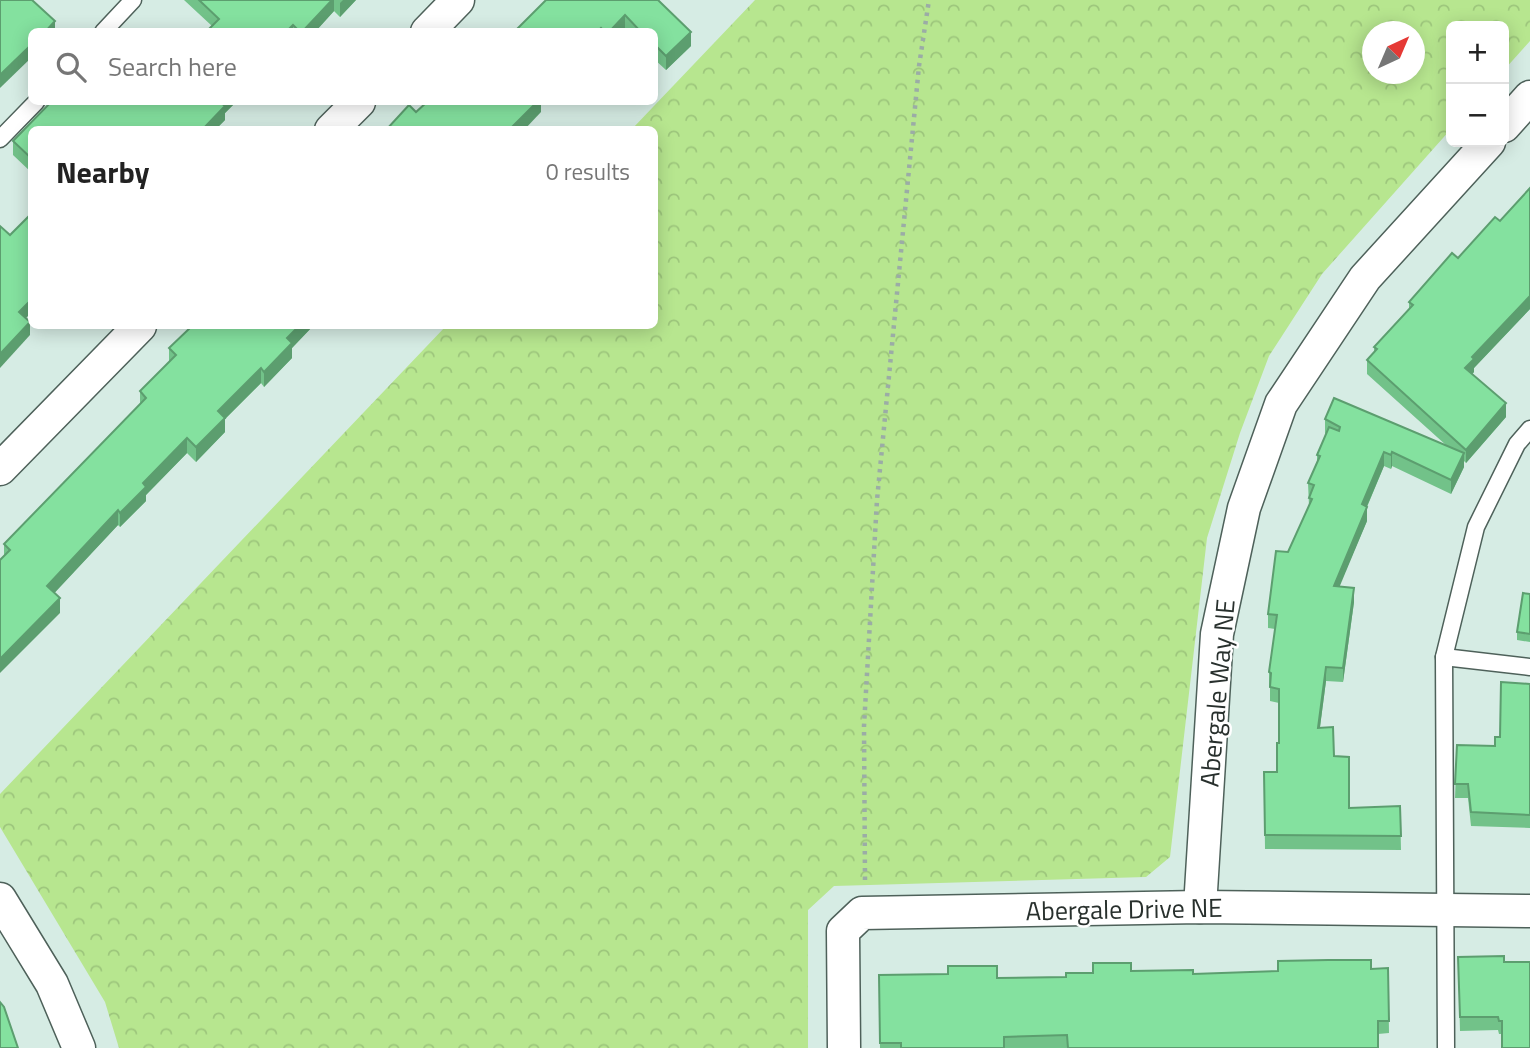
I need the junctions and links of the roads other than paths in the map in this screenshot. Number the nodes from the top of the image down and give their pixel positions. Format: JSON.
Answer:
{"nodes":[{"id":1,"x":133,"y":0,"type":"edge"},
{"id":2,"x":458,"y":0,"type":"edge"},
{"id":3,"x":107,"y":28,"type":"edge"},
{"id":4,"x":431,"y":28,"type":"edge"},
{"id":5,"x":1530,"y":97,"type":"edge"},
{"id":6,"x":33,"y":105,"type":"edge"},
{"id":7,"x":356,"y":105,"type":"edge"},
{"id":8,"x":1509,"y":120,"type":"edge"},
{"id":9,"x":335,"y":126,"type":"edge"},
{"id":10,"x":0,"y":139,"type":"edge"},
{"id":11,"x":1484,"y":147,"type":"edge"},
{"id":12,"x":137,"y":329,"type":"edge"},
{"id":13,"x":1530,"y":429,"type":"edge"},
{"id":14,"x":0,"y":469,"type":"edge"},
{"id":15,"x":1444,"y":657,"type":"junction"},
{"id":16,"x":1530,"y":667,"type":"edge"},
{"id":17,"x":0,"y":899,"type":"edge"},
{"id":18,"x":1200,"y":907,"type":"junction"},
{"id":19,"x":1443,"y":910,"type":"junction"},
{"id":20,"x":1530,"y":911,"type":"edge"},
{"id":21,"x":79,"y":1048,"type":"edge"},
{"id":22,"x":844,"y":1048,"type":"edge"},
{"id":23,"x":1446,"y":1048,"type":"edge"}],
"edges":[{"from":1,"to":3,"type":"lane"},
{"from":2,"to":4,"type":"street"},
{"from":5,"to":8,"type":"street"},
{"from":6,"to":10,"type":"lane"},
{"from":7,"to":9,"type":"street"},
{"from":11,"to":18,"type":"street","name":"Abergale Way NE"},
{"from":12,"to":14,"type":"street"},
{"from":13,"to":15,"type":"lane"},
{"from":15,"to":16,"type":"lane"},
{"from":15,"to":19,"type":"lane"},
{"from":17,"to":21,"type":"street"},
{"from":18,"to":19,"type":"street","name":"Abergale Drive NE"},
{"from":18,"to":22,"type":"street","name":"Abergale Drive NE"},
{"from":19,"to":20,"type":"street","name":"Abergale Drive NE"},
{"from":19,"to":23,"type":"lane"}]}
